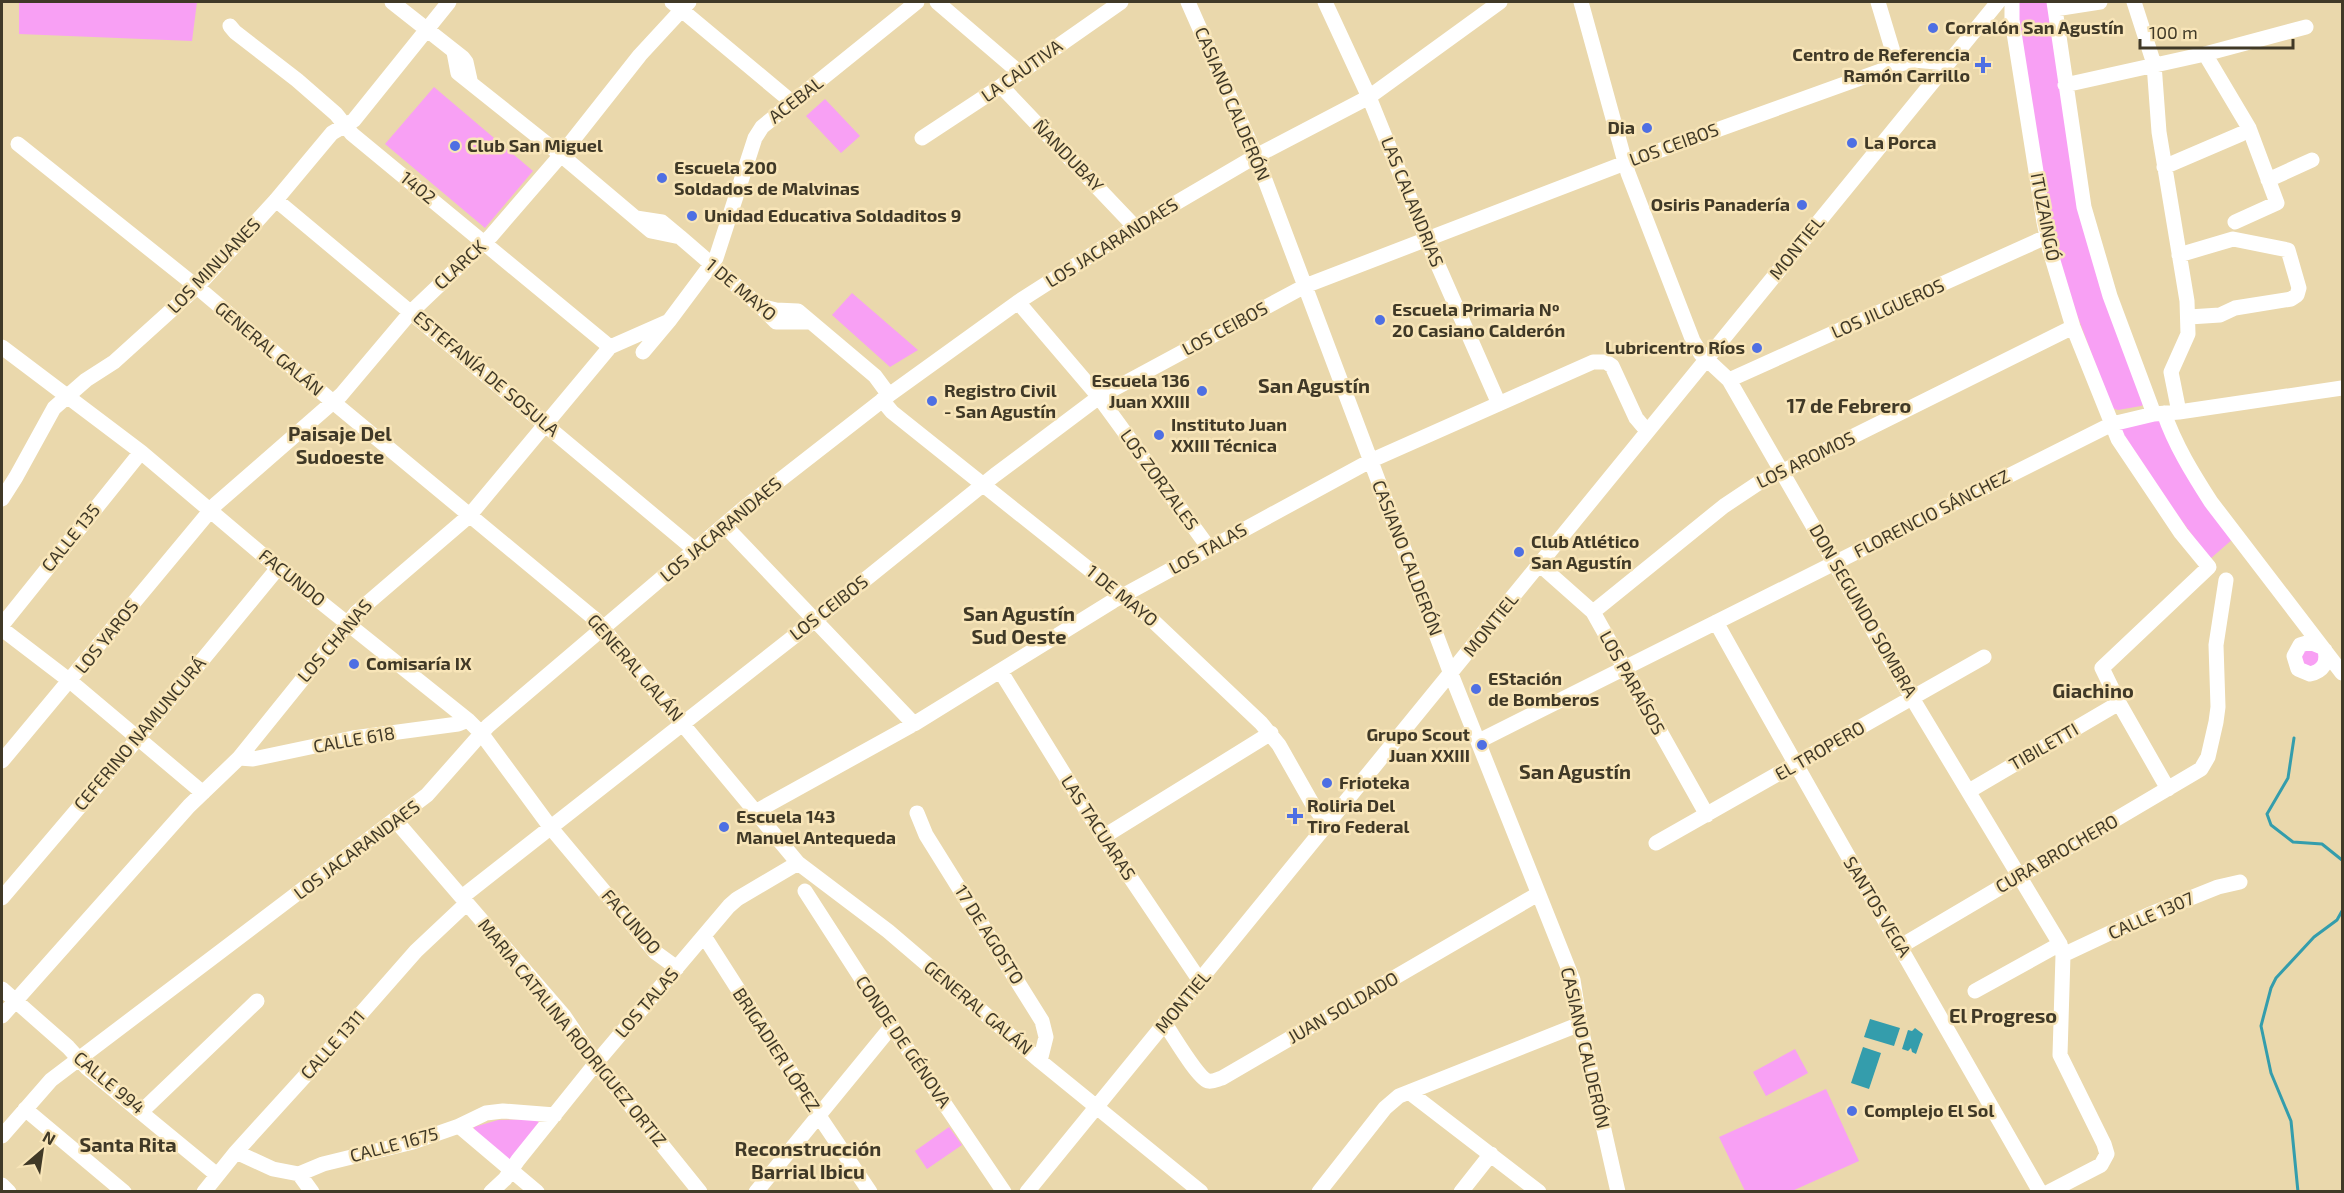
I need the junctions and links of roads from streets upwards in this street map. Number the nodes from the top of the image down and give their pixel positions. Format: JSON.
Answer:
{"nodes":[{"id":1,"x":392,"y":2,"type":"edge"},
{"id":2,"x":449,"y":2,"type":"edge"},
{"id":3,"x":917,"y":2,"type":"edge"},
{"id":4,"x":937,"y":2,"type":"edge"},
{"id":5,"x":1121,"y":2,"type":"edge"},
{"id":6,"x":1188,"y":2,"type":"edge"},
{"id":7,"x":1324,"y":2,"type":"edge"},
{"id":8,"x":1500,"y":2,"type":"edge"},
{"id":9,"x":1581,"y":2,"type":"edge"},
{"id":10,"x":1878,"y":2,"type":"edge"},
{"id":11,"x":1998,"y":2,"type":"edge"},
{"id":12,"x":2012,"y":2,"type":"edge"},
{"id":13,"x":2100,"y":2,"type":"edge"},
{"id":14,"x":2134,"y":2,"type":"edge"},
{"id":15,"x":681,"y":4,"type":"edge"},
{"id":16,"x":2055,"y":5,"type":"edge"},
{"id":17,"x":1986,"y":16,"type":"junction"},
{"id":18,"x":2012,"y":20,"type":"junction"},
{"id":19,"x":230,"y":26,"type":"dead end"},
{"id":20,"x":2306,"y":27,"type":"dead end"},
{"id":21,"x":426,"y":30,"type":"junction"},
{"id":22,"x":2205,"y":54,"type":"junction"},
{"id":23,"x":1947,"y":63,"type":"junction"},
{"id":24,"x":2154,"y":64,"type":"junction"},
{"id":25,"x":1897,"y":65,"type":"junction"},
{"id":26,"x":1020,"y":73,"type":"junction"},
{"id":27,"x":2065,"y":84,"type":"junction"},
{"id":28,"x":1001,"y":86,"type":"junction"},
{"id":29,"x":1369,"y":97,"type":"junction"},
{"id":30,"x":793,"y":103,"type":"junction"},
{"id":31,"x":345,"y":125,"type":"junction"},
{"id":32,"x":2249,"y":128,"type":"junction"},
{"id":33,"x":922,"y":138,"type":"dead end"},
{"id":34,"x":18,"y":144,"type":"dead end"},
{"id":35,"x":561,"y":155,"type":"junction"},
{"id":36,"x":1256,"y":156,"type":"junction"},
{"id":37,"x":2312,"y":160,"type":"dead end"},
{"id":38,"x":1625,"y":163,"type":"junction"},
{"id":39,"x":2164,"y":167,"type":"junction"},
{"id":40,"x":2268,"y":180,"type":"junction"},
{"id":41,"x":276,"y":200,"type":"junction"},
{"id":42,"x":2235,"y":222,"type":"dead end"},
{"id":43,"x":1135,"y":227,"type":"junction"},
{"id":44,"x":2046,"y":237,"type":"junction"},
{"id":45,"x":1426,"y":238,"type":"junction"},
{"id":46,"x":485,"y":243,"type":"junction"},
{"id":47,"x":2179,"y":255,"type":"junction"},
{"id":48,"x":712,"y":266,"type":"junction"},
{"id":49,"x":1305,"y":286,"type":"junction"},
{"id":50,"x":197,"y":287,"type":"junction"},
{"id":51,"x":1018,"y":302,"type":"junction"},
{"id":52,"x":411,"y":312,"type":"junction"},
{"id":53,"x":2189,"y":317,"type":"junction"},
{"id":54,"x":669,"y":321,"type":"junction"},
{"id":55,"x":2073,"y":327,"type":"junction"},
{"id":56,"x":2,"y":347,"type":"edge"},
{"id":57,"x":610,"y":347,"type":"junction"},
{"id":58,"x":643,"y":352,"type":"dead end"},
{"id":59,"x":1706,"y":359,"type":"junction"},
{"id":60,"x":1729,"y":380,"type":"junction"},
{"id":61,"x":2343,"y":388,"type":"edge"},
{"id":62,"x":67,"y":396,"type":"junction"},
{"id":63,"x":886,"y":397,"type":"junction"},
{"id":64,"x":1099,"y":397,"type":"junction"},
{"id":65,"x":333,"y":402,"type":"junction"},
{"id":66,"x":1499,"y":404,"type":"junction"},
{"id":67,"x":2166,"y":413,"type":"junction"},
{"id":68,"x":2112,"y":424,"type":"junction"},
{"id":69,"x":547,"y":425,"type":"junction"},
{"id":70,"x":1647,"y":432,"type":"junction"},
{"id":71,"x":141,"y":452,"type":"junction"},
{"id":72,"x":1370,"y":461,"type":"junction"},
{"id":73,"x":1783,"y":471,"type":"junction"},
{"id":74,"x":982,"y":485,"type":"junction"},
{"id":75,"x":2,"y":499,"type":"edge"},
{"id":76,"x":211,"y":510,"type":"junction"},
{"id":77,"x":469,"y":516,"type":"junction"},
{"id":78,"x":724,"y":525,"type":"junction"},
{"id":79,"x":1209,"y":548,"type":"junction"},
{"id":80,"x":695,"y":550,"type":"junction"},
{"id":81,"x":1835,"y":562,"type":"junction"},
{"id":82,"x":1540,"y":564,"type":"junction"},
{"id":83,"x":278,"y":568,"type":"junction"},
{"id":84,"x":2226,"y":580,"type":"dead end"},
{"id":85,"x":1124,"y":597,"type":"junction"},
{"id":86,"x":1593,"y":612,"type":"junction"},
{"id":87,"x":815,"y":620,"type":"junction"},
{"id":88,"x":348,"y":622,"type":"junction"},
{"id":89,"x":1716,"y":622,"type":"junction"},
{"id":90,"x":2,"y":624,"type":"edge"},
{"id":91,"x":2306,"y":625,"type":"junction"},
{"id":92,"x":604,"y":628,"type":"junction"},
{"id":93,"x":2,"y":629,"type":"edge"},
{"id":94,"x":2303,"y":643,"type":"junction"},
{"id":95,"x":2323,"y":649,"type":"junction"},
{"id":96,"x":1984,"y":657,"type":"dead end"},
{"id":97,"x":2322,"y":668,"type":"junction"},
{"id":98,"x":1624,"y":669,"type":"junction"},
{"id":99,"x":2341,"y":669,"type":"edge"},
{"id":100,"x":1001,"y":672,"type":"junction"},
{"id":101,"x":1451,"y":674,"type":"junction"},
{"id":102,"x":70,"y":681,"type":"junction"},
{"id":103,"x":1912,"y":698,"type":"junction"},
{"id":104,"x":2119,"y":703,"type":"junction"},
{"id":105,"x":468,"y":720,"type":"junction"},
{"id":106,"x":682,"y":723,"type":"junction"},
{"id":107,"x":914,"y":724,"type":"junction"},
{"id":108,"x":481,"y":733,"type":"junction"},
{"id":109,"x":1270,"y":733,"type":"junction"},
{"id":110,"x":139,"y":737,"type":"junction"},
{"id":111,"x":1479,"y":741,"type":"junction"},
{"id":112,"x":239,"y":758,"type":"junction"},
{"id":113,"x":2,"y":761,"type":"edge"},
{"id":114,"x":1796,"y":765,"type":"junction"},
{"id":115,"x":2168,"y":789,"type":"junction"},
{"id":116,"x":1968,"y":791,"type":"junction"},
{"id":117,"x":203,"y":793,"type":"junction"},
{"id":118,"x":755,"y":812,"type":"junction"},
{"id":119,"x":917,"y":813,"type":"dead end"},
{"id":120,"x":1707,"y":815,"type":"junction"},
{"id":121,"x":396,"y":821,"type":"junction"},
{"id":122,"x":1330,"y":822,"type":"junction"},
{"id":123,"x":551,"y":828,"type":"junction"},
{"id":124,"x":1103,"y":837,"type":"junction"},
{"id":125,"x":1656,"y":843,"type":"dead end"},
{"id":126,"x":798,"y":863,"type":"junction"},
{"id":127,"x":2019,"y":875,"type":"junction"},
{"id":128,"x":2241,"y":882,"type":"dead end"},
{"id":129,"x":805,"y":891,"type":"dead end"},
{"id":130,"x":1538,"y":894,"type":"junction"},
{"id":131,"x":2,"y":898,"type":"edge"},
{"id":132,"x":464,"y":900,"type":"junction"},
{"id":133,"x":704,"y":936,"type":"junction"},
{"id":134,"x":1901,"y":946,"type":"junction"},
{"id":135,"x":2061,"y":950,"type":"junction"},
{"id":136,"x":677,"y":968,"type":"junction"},
{"id":137,"x":1200,"y":981,"type":"junction"},
{"id":138,"x":2,"y":989,"type":"edge"},
{"id":139,"x":1975,"y":991,"type":"dead end"},
{"id":140,"x":15,"y":1001,"type":"junction"},
{"id":141,"x":256,"y":1001,"type":"dead end"},
{"id":142,"x":2,"y":1016,"type":"edge"},
{"id":143,"x":1165,"y":1024,"type":"junction"},
{"id":144,"x":1580,"y":1024,"type":"junction"},
{"id":145,"x":892,"y":1026,"type":"junction"},
{"id":146,"x":79,"y":1060,"type":"junction"},
{"id":147,"x":1040,"y":1061,"type":"junction"},
{"id":148,"x":596,"y":1063,"type":"junction"},
{"id":149,"x":1409,"y":1092,"type":"junction"},
{"id":150,"x":1097,"y":1106,"type":"junction"},
{"id":151,"x":25,"y":1109,"type":"junction"},
{"id":152,"x":142,"y":1111,"type":"junction"},
{"id":153,"x":555,"y":1115,"type":"junction"},
{"id":154,"x":819,"y":1116,"type":"junction"},
{"id":155,"x":459,"y":1126,"type":"junction"},
{"id":156,"x":3,"y":1130,"type":"edge"},
{"id":157,"x":236,"y":1152,"type":"junction"},
{"id":158,"x":1491,"y":1154,"type":"junction"},
{"id":159,"x":512,"y":1171,"type":"junction"},
{"id":160,"x":299,"y":1174,"type":"junction"},
{"id":161,"x":217,"y":1175,"type":"junction"},
{"id":162,"x":2,"y":1185,"type":"edge"},
{"id":163,"x":9,"y":1191,"type":"edge"},
{"id":164,"x":124,"y":1191,"type":"edge"},
{"id":165,"x":204,"y":1191,"type":"edge"},
{"id":166,"x":312,"y":1191,"type":"edge"},
{"id":167,"x":491,"y":1191,"type":"edge"},
{"id":168,"x":537,"y":1191,"type":"edge"},
{"id":169,"x":700,"y":1191,"type":"edge"},
{"id":170,"x":756,"y":1191,"type":"edge"},
{"id":171,"x":870,"y":1191,"type":"edge"},
{"id":172,"x":1004,"y":1191,"type":"edge"},
{"id":173,"x":1027,"y":1191,"type":"edge"},
{"id":174,"x":1201,"y":1191,"type":"edge"},
{"id":175,"x":1319,"y":1191,"type":"edge"},
{"id":176,"x":1461,"y":1191,"type":"edge"},
{"id":177,"x":1539,"y":1191,"type":"edge"},
{"id":178,"x":1618,"y":1191,"type":"edge"},
{"id":179,"x":2040,"y":1191,"type":"edge"},
{"id":180,"x":2049,"y":1191,"type":"edge"}],
"edges":[{"from":1,"to":21,"type":"street"},
{"from":2,"to":21,"type":"street","name":"LOS MINUANES"},
{"from":3,"to":30,"type":"street","name":"ACEBAL"},
{"from":4,"to":26,"type":"street"},
{"from":5,"to":26,"type":"street","name":"LA CAUTIVA"},
{"from":6,"to":36,"type":"street","name":"CASIANO CALDERÓN"},
{"from":7,"to":29,"type":"street","name":"LAS CALANDRIAS"},
{"from":8,"to":29,"type":"street","name":"LOS JACARANDAES"},
{"from":9,"to":38,"type":"street","name":"DON SEGUNDO SOMBRA"},
{"from":10,"to":25,"type":"street"},
{"from":11,"to":17,"type":"street","name":"MONTIEL"},
{"from":12,"to":18,"type":"street","name":"ITUZAINGÓ"},
{"from":13,"to":16,"type":"street"},
{"from":14,"to":24,"type":"street"},
{"from":15,"to":30,"type":"street"},
{"from":15,"to":35,"type":"street","name":"CLARCK"},
{"from":16,"to":27,"type":"street"},
{"from":17,"to":18,"type":"street"},
{"from":17,"to":23,"type":"street","name":"MONTIEL"},
{"from":18,"to":44,"type":"street","name":"ITUZAINGÓ"},
{"from":19,"to":31,"type":"street","name":"1402"},
{"from":20,"to":22,"type":"street"},
{"from":21,"to":31,"type":"street","name":"LOS MINUANES"},
{"from":21,"to":35,"type":"street","name":"1 DE MAYO"},
{"from":22,"to":24,"type":"street"},
{"from":22,"to":32,"type":"street"},
{"from":23,"to":25,"type":"street","name":"LOS CEIBOS"},
{"from":23,"to":59,"type":"street","name":"MONTIEL"},
{"from":24,"to":27,"type":"street"},
{"from":24,"to":39,"type":"street"},
{"from":25,"to":38,"type":"street","name":"LOS CEIBOS"},
{"from":26,"to":28,"type":"street","name":"LA CAUTIVA"},
{"from":27,"to":67,"type":"street"},
{"from":28,"to":33,"type":"street","name":"LA CAUTIVA"},
{"from":28,"to":43,"type":"street","name":"ÑANDUBAY"},
{"from":29,"to":36,"type":"street","name":"LOS JACARANDAES"},
{"from":29,"to":45,"type":"street","name":"LAS CALANDRIAS"},
{"from":30,"to":48,"type":"street","name":"ACEBAL"},
{"from":31,"to":41,"type":"street","name":"LOS MINUANES"},
{"from":31,"to":46,"type":"street","name":"1402"},
{"from":32,"to":39,"type":"street"},
{"from":32,"to":40,"type":"street"},
{"from":34,"to":50,"type":"street","name":"GENERAL GALÁN"},
{"from":35,"to":46,"type":"street","name":"CLARCK"},
{"from":35,"to":48,"type":"street","name":"1 DE MAYO"},
{"from":36,"to":43,"type":"street","name":"LOS JACARANDAES"},
{"from":36,"to":49,"type":"street","name":"CASIANO CALDERÓN"},
{"from":37,"to":40,"type":"street"},
{"from":38,"to":45,"type":"street","name":"LOS CEIBOS"},
{"from":38,"to":59,"type":"street","name":"DON SEGUNDO SOMBRA"},
{"from":39,"to":47,"type":"street"},
{"from":40,"to":42,"type":"street"},
{"from":41,"to":50,"type":"street","name":"LOS MINUANES"},
{"from":41,"to":52,"type":"street","name":"ESTEFANÍA DE SOSULA"},
{"from":43,"to":51,"type":"street","name":"LOS JACARANDAES"},
{"from":44,"to":55,"type":"street","name":"ITUZAINGÓ"},
{"from":44,"to":60,"type":"street","name":"LOS JILGUEROS"},
{"from":45,"to":49,"type":"street","name":"LOS CEIBOS"},
{"from":45,"to":66,"type":"street","name":"LAS CALANDRIAS"},
{"from":46,"to":52,"type":"street","name":"CLARCK"},
{"from":46,"to":57,"type":"street","name":"1402"},
{"from":47,"to":53,"type":"street"},
{"from":47,"to":53,"type":"street"},
{"from":48,"to":54,"type":"street","name":"LOS CHANAS"},
{"from":48,"to":63,"type":"street","name":"1 DE MAYO"},
{"from":49,"to":64,"type":"street","name":"LOS CEIBOS"},
{"from":49,"to":72,"type":"street","name":"CASIANO CALDERÓN"},
{"from":50,"to":62,"type":"street","name":"LOS MINUANES"},
{"from":50,"to":65,"type":"street","name":"GENERAL GALÁN"},
{"from":51,"to":63,"type":"street","name":"LOS JACARANDAES"},
{"from":51,"to":64,"type":"street","name":"LOS ZORZALES"},
{"from":52,"to":65,"type":"street","name":"CLARCK"},
{"from":52,"to":69,"type":"street","name":"ESTEFANÍA DE SOSULA"},
{"from":53,"to":67,"type":"street"},
{"from":54,"to":57,"type":"street","name":"LOS CHANAS"},
{"from":54,"to":58,"type":"street"},
{"from":55,"to":68,"type":"street","name":"ITUZAINGÓ"},
{"from":55,"to":73,"type":"street","name":"LOS AROMOS"},
{"from":56,"to":62,"type":"street","name":"FACUNDO"},
{"from":57,"to":69,"type":"street","name":"LOS CHANAS"},
{"from":59,"to":60,"type":"street","name":"DON SEGUNDO SOMBRA"},
{"from":59,"to":70,"type":"street","name":"MONTIEL"},
{"from":60,"to":73,"type":"street","name":"DON SEGUNDO SOMBRA"},
{"from":61,"to":67,"type":"street","name":"FLORENCIO SÁNCHEZ"},
{"from":62,"to":71,"type":"street","name":"FACUNDO"},
{"from":62,"to":75,"type":"street","name":"LOS MINUANES"},
{"from":63,"to":74,"type":"street","name":"1 DE MAYO"},
{"from":63,"to":78,"type":"street","name":"LOS JACARANDAES"},
{"from":64,"to":74,"type":"street","name":"LOS CEIBOS"},
{"from":64,"to":79,"type":"street","name":"LOS ZORZALES"},
{"from":65,"to":76,"type":"street","name":"CLARCK"},
{"from":65,"to":77,"type":"street","name":"GENERAL GALÁN"},
{"from":66,"to":70,"type":"street","name":"LOS TALAS"},
{"from":66,"to":72,"type":"street","name":"LOS TALAS"},
{"from":67,"to":68,"type":"street","name":"FLORENCIO SÁNCHEZ"},
{"from":67,"to":91,"type":"street"},
{"from":68,"to":81,"type":"street","name":"FLORENCIO SÁNCHEZ"},
{"from":68,"to":104,"type":"street","name":"ITUZAINGÓ"},
{"from":69,"to":77,"type":"street","name":"LOS CHANAS"},
{"from":69,"to":80,"type":"street","name":"ESTEFANÍA DE SOSULA"},
{"from":70,"to":82,"type":"street","name":"MONTIEL"},
{"from":71,"to":76,"type":"street","name":"FACUNDO"},
{"from":71,"to":90,"type":"street","name":"CALLE 135"},
{"from":72,"to":79,"type":"street","name":"LOS TALAS"},
{"from":72,"to":101,"type":"street","name":"CASIANO CALDERÓN"},
{"from":73,"to":81,"type":"street","name":"DON SEGUNDO SOMBRA"},
{"from":73,"to":86,"type":"street","name":"LOS AROMOS"},
{"from":74,"to":85,"type":"street","name":"1 DE MAYO"},
{"from":74,"to":87,"type":"street","name":"LOS CEIBOS"},
{"from":76,"to":83,"type":"street","name":"FACUNDO"},
{"from":76,"to":102,"type":"street","name":"LOS YAROS"},
{"from":77,"to":88,"type":"street","name":"LOS CHANAS"},
{"from":77,"to":92,"type":"street","name":"GENERAL GALÁN"},
{"from":78,"to":80,"type":"street","name":"LOS JACARANDAES"},
{"from":78,"to":87,"type":"street"},
{"from":79,"to":85,"type":"street","name":"LOS TALAS"},
{"from":80,"to":92,"type":"street","name":"LOS JACARANDAES"},
{"from":81,"to":89,"type":"street","name":"FLORENCIO SÁNCHEZ"},
{"from":81,"to":103,"type":"street","name":"DON SEGUNDO SOMBRA"},
{"from":82,"to":86,"type":"street","name":"LOS PARAÍSOS"},
{"from":82,"to":101,"type":"street","name":"MONTIEL"},
{"from":83,"to":88,"type":"street","name":"FACUNDO"},
{"from":83,"to":110,"type":"street","name":"CEFERINO NAMUNCURÁ"},
{"from":84,"to":115,"type":"street","name":"CURA BROCHERO"},
{"from":85,"to":100,"type":"street","name":"LOS TALAS"},
{"from":85,"to":109,"type":"street","name":"1 DE MAYO"},
{"from":86,"to":98,"type":"street","name":"LOS PARAÍSOS"},
{"from":87,"to":106,"type":"street","name":"LOS CEIBOS"},
{"from":87,"to":107,"type":"street"},
{"from":88,"to":105,"type":"street","name":"FACUNDO"},
{"from":88,"to":112,"type":"street","name":"LOS CHANAS"},
{"from":89,"to":98,"type":"street","name":"FLORENCIO SÁNCHEZ"},
{"from":89,"to":114,"type":"street","name":"SANTOS VEGA"},
{"from":91,"to":94,"type":"street"},
{"from":91,"to":95,"type":"street"},
{"from":92,"to":106,"type":"street","name":"GENERAL GALÁN"},
{"from":92,"to":108,"type":"street","name":"LOS JACARANDAES"},
{"from":93,"to":102,"type":"street"},
{"from":94,"to":95,"type":"street"},
{"from":94,"to":97,"type":"street"},
{"from":95,"to":97,"type":"street"},
{"from":95,"to":99,"type":"street"},
{"from":96,"to":103,"type":"street","name":"EL TROPERO"},
{"from":97,"to":99,"type":"street"},
{"from":98,"to":111,"type":"street","name":"FLORENCIO SÁNCHEZ"},
{"from":98,"to":120,"type":"street","name":"LOS PARAÍSOS"},
{"from":100,"to":107,"type":"street","name":"LOS TALAS"},
{"from":100,"to":124,"type":"street","name":"LAS TACUARAS"},
{"from":101,"to":111,"type":"street","name":"CASIANO CALDERÓN"},
{"from":101,"to":122,"type":"street","name":"MONTIEL"},
{"from":102,"to":110,"type":"street"},
{"from":102,"to":113,"type":"street","name":"LOS YAROS"},
{"from":103,"to":114,"type":"street","name":"EL TROPERO"},
{"from":103,"to":116,"type":"street","name":"DON SEGUNDO SOMBRA"},
{"from":104,"to":115,"type":"street"},
{"from":104,"to":116,"type":"street","name":"TIBILETTI"},
{"from":105,"to":108,"type":"street","name":"FACUNDO"},
{"from":105,"to":112,"type":"street","name":"CALLE 618"},
{"from":106,"to":118,"type":"street","name":"GENERAL GALÁN"},
{"from":106,"to":123,"type":"street","name":"LOS CEIBOS"},
{"from":107,"to":118,"type":"street","name":"LOS TALAS"},
{"from":108,"to":121,"type":"street","name":"LOS JACARANDAES"},
{"from":108,"to":123,"type":"street","name":"FACUNDO"},
{"from":109,"to":122,"type":"street","name":"1 DE MAYO"},
{"from":109,"to":124,"type":"street"},
{"from":110,"to":117,"type":"street"},
{"from":110,"to":131,"type":"street","name":"CEFERINO NAMUNCURÁ"},
{"from":111,"to":130,"type":"street","name":"CASIANO CALDERÓN"},
{"from":112,"to":117,"type":"street","name":"LOS CHANAS"},
{"from":114,"to":120,"type":"street","name":"EL TROPERO"},
{"from":114,"to":134,"type":"street","name":"SANTOS VEGA"},
{"from":115,"to":127,"type":"street","name":"CURA BROCHERO"},
{"from":116,"to":127,"type":"street","name":"DON SEGUNDO SOMBRA"},
{"from":117,"to":140,"type":"street","name":"LOS CHANAS"},
{"from":118,"to":126,"type":"street","name":"GENERAL GALÁN"},
{"from":119,"to":147,"type":"street","name":"17 DE AGOSTO"},
{"from":120,"to":125,"type":"street","name":"EL TROPERO"},
{"from":121,"to":132,"type":"street","name":"MARIA CATALINA RODRIGUEZ ORTIZ"},
{"from":121,"to":146,"type":"street","name":"LOS JACARANDAES"},
{"from":122,"to":137,"type":"street","name":"MONTIEL"},
{"from":123,"to":132,"type":"street","name":"LOS CEIBOS"},
{"from":123,"to":136,"type":"street","name":"FACUNDO"},
{"from":124,"to":137,"type":"street","name":"LAS TACUARAS"},
{"from":126,"to":133,"type":"street","name":"LOS TALAS"},
{"from":126,"to":147,"type":"street","name":"GENERAL GALÁN"},
{"from":127,"to":134,"type":"street","name":"CURA BROCHERO"},
{"from":127,"to":135,"type":"street","name":"DON SEGUNDO SOMBRA"},
{"from":128,"to":135,"type":"street","name":"CALLE 1307"},
{"from":129,"to":145,"type":"street","name":"CONDE DE GÉNOVA"},
{"from":130,"to":143,"type":"street","name":"JUAN SOLDADO"},
{"from":130,"to":144,"type":"street","name":"CASIANO CALDERÓN"},
{"from":132,"to":148,"type":"street","name":"MARIA CATALINA RODRIGUEZ ORTIZ"},
{"from":132,"to":157,"type":"street","name":"CALLE 1311"},
{"from":133,"to":136,"type":"street","name":"LOS TALAS"},
{"from":133,"to":154,"type":"street","name":"BRIGADIER LÓPEZ"},
{"from":134,"to":179,"type":"street","name":"SANTOS VEGA"},
{"from":135,"to":139,"type":"street","name":"CALLE 1307"},
{"from":135,"to":180,"type":"street"},
{"from":136,"to":148,"type":"street","name":"LOS TALAS"},
{"from":137,"to":143,"type":"street","name":"MONTIEL"},
{"from":138,"to":140,"type":"street","name":"CALLE 994"},
{"from":140,"to":142,"type":"street","name":"LOS CHANAS"},
{"from":140,"to":146,"type":"street","name":"CALLE 994"},
{"from":141,"to":152,"type":"street"},
{"from":143,"to":150,"type":"street","name":"MONTIEL"},
{"from":144,"to":149,"type":"street"},
{"from":144,"to":178,"type":"street","name":"CASIANO CALDERÓN"},
{"from":145,"to":154,"type":"street"},
{"from":145,"to":172,"type":"street","name":"CONDE DE GÉNOVA"},
{"from":146,"to":151,"type":"street","name":"LOS JACARANDAES"},
{"from":146,"to":152,"type":"street","name":"CALLE 994"},
{"from":147,"to":150,"type":"street","name":"GENERAL GALÁN"},
{"from":148,"to":153,"type":"street","name":"LOS TALAS"},
{"from":148,"to":169,"type":"street","name":"MARIA CATALINA RODRIGUEZ ORTIZ"},
{"from":149,"to":158,"type":"street"},
{"from":149,"to":175,"type":"street"},
{"from":150,"to":173,"type":"street","name":"MONTIEL"},
{"from":150,"to":174,"type":"street","name":"GENERAL GALÁN"},
{"from":151,"to":156,"type":"street","name":"LOS JACARANDAES"},
{"from":151,"to":164,"type":"street"},
{"from":152,"to":161,"type":"street","name":"CALLE 994"},
{"from":153,"to":155,"type":"street","name":"CALLE 1675"},
{"from":153,"to":159,"type":"street","name":"LOS TALAS"},
{"from":154,"to":170,"type":"street"},
{"from":154,"to":171,"type":"street","name":"BRIGADIER LÓPEZ"},
{"from":155,"to":159,"type":"street"},
{"from":155,"to":160,"type":"street","name":"CALLE 1675"},
{"from":157,"to":160,"type":"street"},
{"from":157,"to":161,"type":"street","name":"CALLE 1311"},
{"from":158,"to":176,"type":"street"},
{"from":158,"to":177,"type":"street"},
{"from":159,"to":167,"type":"street","name":"LOS TALAS"},
{"from":159,"to":168,"type":"street"},
{"from":160,"to":166,"type":"street"},
{"from":161,"to":165,"type":"street","name":"CALLE 1311"},
{"from":162,"to":163,"type":"street"}]}
